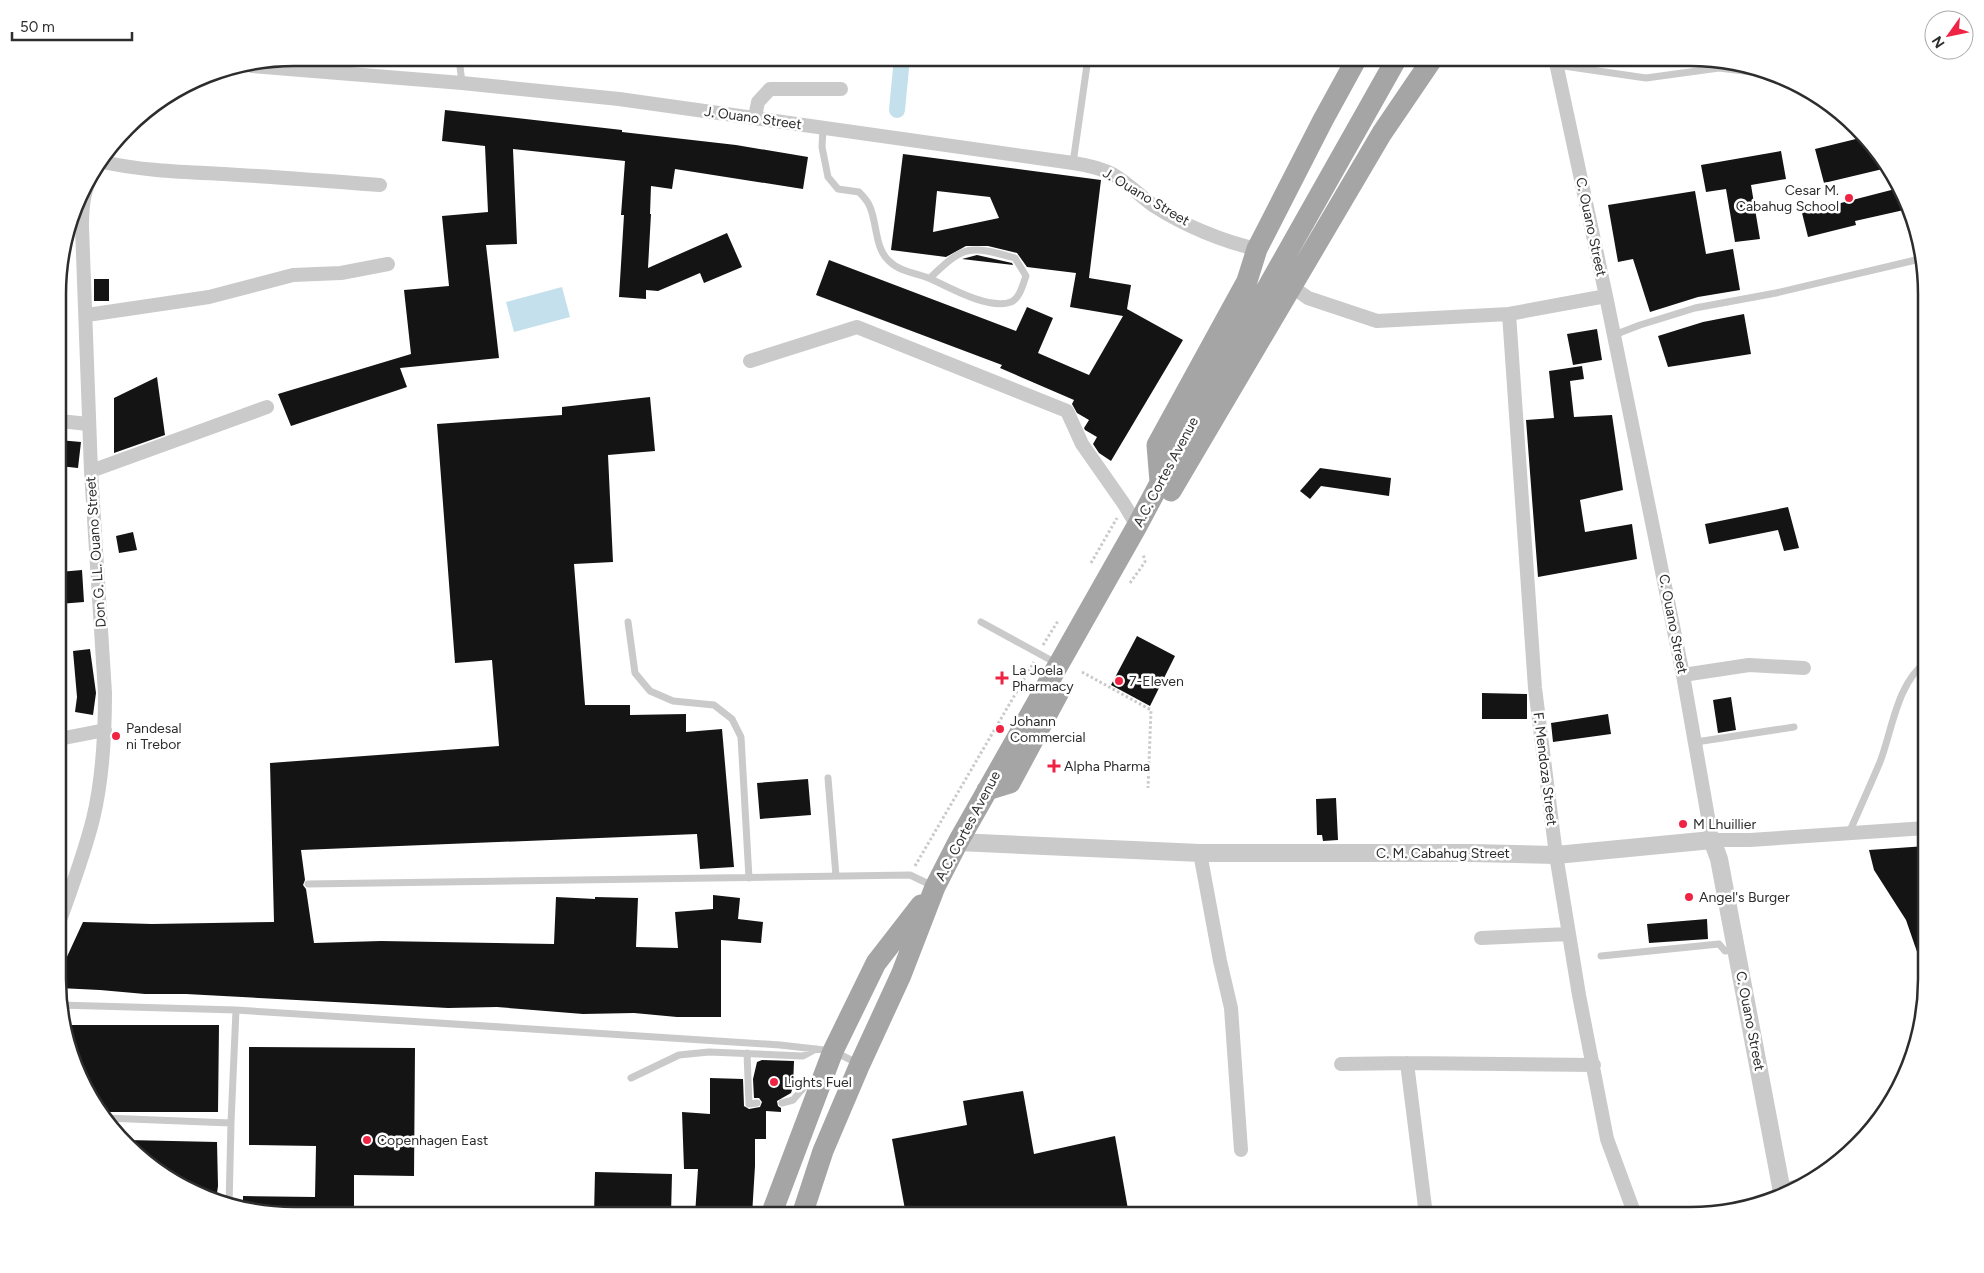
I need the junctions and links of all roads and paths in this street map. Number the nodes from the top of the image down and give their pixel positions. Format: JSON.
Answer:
{"nodes":[{"id":1,"x":460,"y":66,"type":"edge"},
{"id":2,"x":1087,"y":66,"type":"edge"},
{"id":3,"x":1353,"y":66,"type":"edge"},
{"id":4,"x":1392,"y":66,"type":"edge"},
{"id":5,"x":1428,"y":66,"type":"edge"},
{"id":6,"x":1557,"y":66,"type":"edge"},
{"id":7,"x":1582,"y":66,"type":"edge"},
{"id":8,"x":271,"y":68,"type":"edge"},
{"id":9,"x":1719,"y":68,"type":"edge"},
{"id":10,"x":462,"y":83,"type":"junction"},
{"id":11,"x":841,"y":89,"type":"dead end"},
{"id":12,"x":755,"y":118,"type":"junction"},
{"id":13,"x":823,"y":128,"type":"junction"},
{"id":14,"x":1073,"y":162,"type":"junction"},
{"id":15,"x":108,"y":163,"type":"edge"},
{"id":16,"x":380,"y":185,"type":"dead end"},
{"id":17,"x":82,"y":211,"type":"edge"},
{"id":18,"x":1257,"y":249,"type":"junction"},
{"id":19,"x":1915,"y":260,"type":"edge"},
{"id":20,"x":388,"y":264,"type":"dead end"},
{"id":21,"x":930,"y":278,"type":"junction"},
{"id":22,"x":1291,"y":286,"type":"junction"},
{"id":23,"x":1606,"y":296,"type":"junction"},
{"id":24,"x":1509,"y":314,"type":"junction"},
{"id":25,"x":87,"y":315,"type":"junction"},
{"id":26,"x":1614,"y":335,"type":"junction"},
{"id":27,"x":750,"y":360,"type":"dead end"},
{"id":28,"x":267,"y":408,"type":"dead end"},
{"id":29,"x":66,"y":421,"type":"edge"},
{"id":30,"x":89,"y":424,"type":"junction"},
{"id":31,"x":91,"y":471,"type":"junction"},
{"id":32,"x":1160,"y":482,"type":"junction"},
{"id":33,"x":1124,"y":504,"type":"junction"},
{"id":34,"x":1139,"y":534,"type":"junction"},
{"id":35,"x":1091,"y":563,"type":"dead end"},
{"id":36,"x":1130,"y":583,"type":"dead end"},
{"id":37,"x":1058,"y":621,"type":"dead end"},
{"id":38,"x":628,"y":622,"type":"dead end"},
{"id":39,"x":982,"y":622,"type":"dead end"},
{"id":40,"x":1038,"y":653,"type":"junction"},
{"id":41,"x":1058,"y":664,"type":"junction"},
{"id":42,"x":1804,"y":668,"type":"dead end"},
{"id":43,"x":1918,"y":668,"type":"edge"},
{"id":44,"x":1082,"y":672,"type":"dead end"},
{"id":45,"x":1683,"y":675,"type":"junction"},
{"id":46,"x":1794,"y":727,"type":"dead end"},
{"id":47,"x":105,"y":730,"type":"junction"},
{"id":48,"x":66,"y":738,"type":"edge"},
{"id":49,"x":1696,"y":742,"type":"junction"},
{"id":50,"x":828,"y":778,"type":"dead end"},
{"id":51,"x":1148,"y":788,"type":"dead end"},
{"id":52,"x":987,"y":790,"type":"junction"},
{"id":53,"x":1918,"y":829,"type":"edge"},
{"id":54,"x":1849,"y":834,"type":"junction"},
{"id":55,"x":1712,"y":840,"type":"junction"},
{"id":56,"x":958,"y":842,"type":"junction"},
{"id":57,"x":1200,"y":853,"type":"junction"},
{"id":58,"x":1556,"y":855,"type":"junction"},
{"id":59,"x":910,"y":875,"type":"junction"},
{"id":60,"x":836,"y":876,"type":"junction"},
{"id":61,"x":749,"y":878,"type":"junction"},
{"id":62,"x":308,"y":884,"type":"dead end"},
{"id":63,"x":935,"y":887,"type":"junction"},
{"id":64,"x":66,"y":905,"type":"edge"},
{"id":65,"x":1569,"y":934,"type":"junction"},
{"id":66,"x":1482,"y":938,"type":"dead end"},
{"id":67,"x":1728,"y":941,"type":"junction"},
{"id":68,"x":1601,"y":956,"type":"dead end"},
{"id":69,"x":68,"y":1004,"type":"edge"},
{"id":70,"x":236,"y":1010,"type":"junction"},
{"id":71,"x":824,"y":1050,"type":"junction"},
{"id":72,"x":747,"y":1054,"type":"junction"},
{"id":73,"x":1407,"y":1063,"type":"junction"},
{"id":74,"x":860,"y":1064,"type":"junction"},
{"id":75,"x":1341,"y":1064,"type":"dead end"},
{"id":76,"x":1594,"y":1065,"type":"junction"},
{"id":77,"x":631,"y":1078,"type":"dead end"},
{"id":78,"x":818,"y":1090,"type":"junction"},
{"id":79,"x":757,"y":1103,"type":"dead end"},
{"id":80,"x":782,"y":1103,"type":"dead end"},
{"id":81,"x":113,"y":1118,"type":"edge"},
{"id":82,"x":230,"y":1123,"type":"junction"},
{"id":83,"x":1241,"y":1150,"type":"dead end"},
{"id":84,"x":1781,"y":1187,"type":"edge"},
{"id":85,"x":229,"y":1197,"type":"edge"},
{"id":86,"x":774,"y":1207,"type":"edge"},
{"id":87,"x":805,"y":1207,"type":"edge"},
{"id":88,"x":1425,"y":1207,"type":"edge"},
{"id":89,"x":1633,"y":1207,"type":"edge"}],
"edges":[{"from":1,"to":10,"type":"lane"},
{"from":2,"to":14,"type":"lane"},
{"from":3,"to":18,"type":"main road"},
{"from":4,"to":32,"type":"main road","name":"A.C. Cortes Avenue"},
{"from":5,"to":22,"type":"main road"},
{"from":6,"to":23,"type":"street","name":"C. Ouano Street"},
{"from":7,"to":9,"type":"lane"},
{"from":8,"to":10,"type":"street","name":"J. Ouano Street"},
{"from":10,"to":12,"type":"street","name":"J. Ouano Street"},
{"from":11,"to":12,"type":"street"},
{"from":12,"to":13,"type":"street","name":"J. Ouano Street"},
{"from":13,"to":14,"type":"street","name":"J. Ouano Street"},
{"from":13,"to":21,"type":"lane"},
{"from":14,"to":18,"type":"street","name":"J. Ouano Street"},
{"from":15,"to":16,"type":"street"},
{"from":17,"to":25,"type":"street","name":"Don G. LL. Ouano Street"},
{"from":18,"to":32,"type":"main road"},
{"from":19,"to":26,"type":"lane"},
{"from":20,"to":25,"type":"street"},
{"from":21,"to":21,"type":"lane"},
{"from":22,"to":24,"type":"street"},
{"from":22,"to":34,"type":"main road"},
{"from":23,"to":24,"type":"street"},
{"from":23,"to":26,"type":"street","name":"C. Ouano Street"},
{"from":24,"to":58,"type":"street","name":"F. Mendoza Street"},
{"from":25,"to":30,"type":"street","name":"Don G. LL. Ouano Street"},
{"from":26,"to":45,"type":"street","name":"C. Ouano Street"},
{"from":27,"to":33,"type":"street"},
{"from":28,"to":31,"type":"street"},
{"from":29,"to":30,"type":"street"},
{"from":30,"to":31,"type":"street","name":"Don G. LL. Ouano Street"},
{"from":31,"to":47,"type":"street","name":"Don G. LL. Ouano Street"},
{"from":32,"to":34,"type":"main road","name":"A.C. Cortes Avenue"},
{"from":33,"to":34,"type":"street"},
{"from":33,"to":35,"type":"path"},
{"from":34,"to":36,"type":"path"},
{"from":34,"to":41,"type":"main road","name":"A.C. Cortes Avenue"},
{"from":34,"to":52,"type":"main road"},
{"from":37,"to":40,"type":"path"},
{"from":38,"to":61,"type":"lane"},
{"from":39,"to":40,"type":"lane"},
{"from":40,"to":41,"type":"lane"},
{"from":40,"to":59,"type":"path"},
{"from":41,"to":52,"type":"main road","name":"A.C. Cortes Avenue"},
{"from":42,"to":45,"type":"street"},
{"from":43,"to":54,"type":"lane"},
{"from":44,"to":51,"type":"path"},
{"from":45,"to":49,"type":"street","name":"C. Ouano Street"},
{"from":46,"to":49,"type":"lane"},
{"from":47,"to":48,"type":"street"},
{"from":47,"to":64,"type":"street","name":"Don G. LL. Ouano Street"},
{"from":49,"to":55,"type":"street","name":"C. Ouano Street"},
{"from":50,"to":60,"type":"lane"},
{"from":52,"to":56,"type":"main road","name":"A.C. Cortes Avenue"},
{"from":53,"to":54,"type":"street","name":"C. M. Cabahug Street"},
{"from":54,"to":55,"type":"street","name":"C. M. Cabahug Street"},
{"from":55,"to":58,"type":"street","name":"C. M. Cabahug Street"},
{"from":55,"to":67,"type":"street","name":"C. Ouano Street"},
{"from":56,"to":57,"type":"street","name":"C. M. Cabahug Street"},
{"from":56,"to":63,"type":"main road","name":"A.C. Cortes Avenue"},
{"from":57,"to":58,"type":"street","name":"C. M. Cabahug Street"},
{"from":57,"to":83,"type":"street"},
{"from":58,"to":65,"type":"street","name":"F. Mendoza Street"},
{"from":59,"to":60,"type":"lane"},
{"from":59,"to":63,"type":"lane"},
{"from":60,"to":61,"type":"lane"},
{"from":61,"to":62,"type":"lane"},
{"from":63,"to":71,"type":"main road","name":"A.C. Cortes Avenue"},
{"from":63,"to":74,"type":"main road","name":"A.C. Cortes Avenue"},
{"from":65,"to":66,"type":"street"},
{"from":65,"to":76,"type":"street","name":"F. Mendoza Street"},
{"from":67,"to":68,"type":"lane"},
{"from":67,"to":84,"type":"street","name":"C. Ouano Street"},
{"from":69,"to":70,"type":"lane"},
{"from":70,"to":71,"type":"lane"},
{"from":70,"to":82,"type":"lane"},
{"from":71,"to":72,"type":"lane"},
{"from":71,"to":74,"type":"lane"},
{"from":71,"to":78,"type":"main road","name":"A.C. Cortes Avenue"},
{"from":72,"to":77,"type":"lane"},
{"from":72,"to":79,"type":"lane"},
{"from":73,"to":75,"type":"street"},
{"from":73,"to":76,"type":"street"},
{"from":73,"to":88,"type":"street"},
{"from":74,"to":87,"type":"main road","name":"A.C. Cortes Avenue"},
{"from":76,"to":89,"type":"street","name":"F. Mendoza Street"},
{"from":78,"to":80,"type":"lane"},
{"from":78,"to":86,"type":"main road","name":"A.C. Cortes Avenue"},
{"from":81,"to":82,"type":"lane"},
{"from":82,"to":85,"type":"lane"}]}
